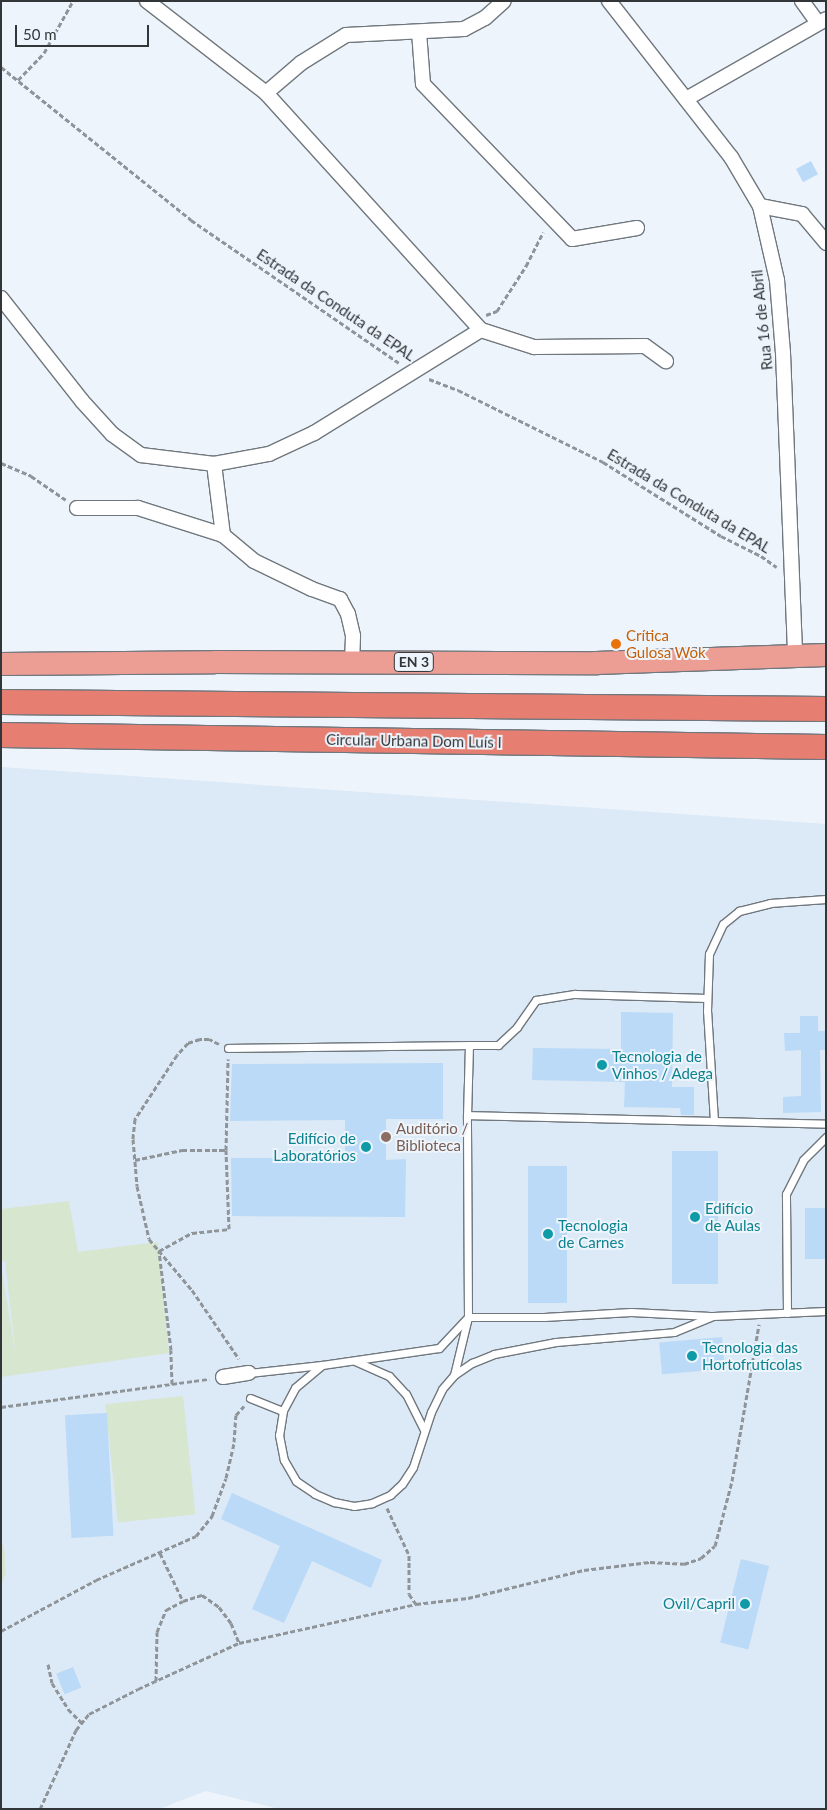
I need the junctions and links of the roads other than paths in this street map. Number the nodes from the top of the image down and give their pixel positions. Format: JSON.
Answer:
{"nodes":[{"id":1,"x":147,"y":1,"type":"edge"},
{"id":2,"x":504,"y":1,"type":"edge"},
{"id":3,"x":609,"y":1,"type":"edge"},
{"id":4,"x":802,"y":1,"type":"edge"},
{"id":5,"x":822,"y":21,"type":"edge"},
{"id":6,"x":419,"y":32,"type":"junction"},
{"id":7,"x":266,"y":93,"type":"junction"},
{"id":8,"x":686,"y":99,"type":"junction"},
{"id":9,"x":760,"y":206,"type":"junction"},
{"id":10,"x":637,"y":228,"type":"dead end"},
{"id":11,"x":826,"y":243,"type":"edge"},
{"id":12,"x":1,"y":298,"type":"edge"},
{"id":13,"x":481,"y":330,"type":"junction"},
{"id":14,"x":666,"y":361,"type":"dead end"},
{"id":15,"x":214,"y":464,"type":"junction"},
{"id":16,"x":77,"y":508,"type":"road end"},
{"id":17,"x":223,"y":535,"type":"junction"},
{"id":18,"x":826,"y":655,"type":"edge"},
{"id":19,"x":795,"y":656,"type":"junction"},
{"id":20,"x":352,"y":662,"type":"junction"},
{"id":21,"x":1,"y":664,"type":"edge"},
{"id":22,"x":1,"y":702,"type":"edge"},
{"id":23,"x":826,"y":709,"type":"edge"},
{"id":24,"x":1,"y":735,"type":"edge"},
{"id":25,"x":826,"y":747,"type":"edge"},
{"id":26,"x":826,"y":899,"type":"edge"},
{"id":27,"x":707,"y":998,"type":"junction"},
{"id":28,"x":469,"y":1045,"type":"junction"},
{"id":29,"x":228,"y":1048,"type":"road end"},
{"id":30,"x":467,"y":1115,"type":"junction"},
{"id":31,"x":714,"y":1121,"type":"junction"},
{"id":32,"x":826,"y":1124,"type":"edge"},
{"id":33,"x":826,"y":1137,"type":"edge"},
{"id":34,"x":826,"y":1311,"type":"edge"},
{"id":35,"x":787,"y":1313,"type":"junction"},
{"id":36,"x":713,"y":1316,"type":"junction"},
{"id":37,"x":468,"y":1317,"type":"junction"},
{"id":38,"x":355,"y":1360,"type":"junction"},
{"id":39,"x":322,"y":1365,"type":"junction"},
{"id":40,"x":249,"y":1373,"type":"joint"},
{"id":41,"x":454,"y":1375,"type":"junction"},
{"id":42,"x":224,"y":1377,"type":"road end"},
{"id":43,"x":250,"y":1398,"type":"road end"},
{"id":44,"x":283,"y":1411,"type":"junction"},
{"id":45,"x":424,"y":1430,"type":"junction"}],
"edges":[{"from":1,"to":7,"type":"street"},
{"from":2,"to":6,"type":"street"},
{"from":3,"to":8,"type":"street","name":"Rua 16 de Abril"},
{"from":4,"to":5,"type":"street"},
{"from":5,"to":8,"type":"street"},
{"from":6,"to":7,"type":"street"},
{"from":6,"to":10,"type":"street"},
{"from":7,"to":13,"type":"street"},
{"from":8,"to":9,"type":"street","name":"Rua 16 de Abril"},
{"from":9,"to":11,"type":"street"},
{"from":9,"to":19,"type":"street","name":"Rua 16 de Abril"},
{"from":12,"to":15,"type":"street"},
{"from":13,"to":14,"type":"street"},
{"from":13,"to":15,"type":"street"},
{"from":15,"to":17,"type":"street"},
{"from":16,"to":17,"type":"street"},
{"from":17,"to":20,"type":"street"},
{"from":18,"to":19,"type":"main road","number":"EN 3"},
{"from":19,"to":20,"type":"main road","number":"EN 3"},
{"from":20,"to":21,"type":"main road","number":"EN 3"},
{"from":22,"to":23,"type":"highway"},
{"from":24,"to":25,"type":"highway","name":"Circular Urbana Dom Luís I"},
{"from":26,"to":27,"type":"lane"},
{"from":27,"to":28,"type":"lane"},
{"from":27,"to":31,"type":"lane"},
{"from":28,"to":29,"type":"lane"},
{"from":28,"to":30,"type":"lane"},
{"from":30,"to":31,"type":"lane"},
{"from":30,"to":37,"type":"lane"},
{"from":31,"to":32,"type":"lane"},
{"from":33,"to":35,"type":"lane"},
{"from":34,"to":35,"type":"lane"},
{"from":35,"to":36,"type":"lane"},
{"from":36,"to":37,"type":"lane"},
{"from":36,"to":41,"type":"lane"},
{"from":37,"to":38,"type":"lane"},
{"from":37,"to":41,"type":"lane"},
{"from":38,"to":39,"type":"lane"},
{"from":38,"to":45,"type":"lane"},
{"from":39,"to":40,"type":"lane"},
{"from":39,"to":44,"type":"lane"},
{"from":40,"to":42,"type":"street"},
{"from":41,"to":45,"type":"lane"},
{"from":43,"to":44,"type":"lane"},
{"from":44,"to":45,"type":"lane"}]}
